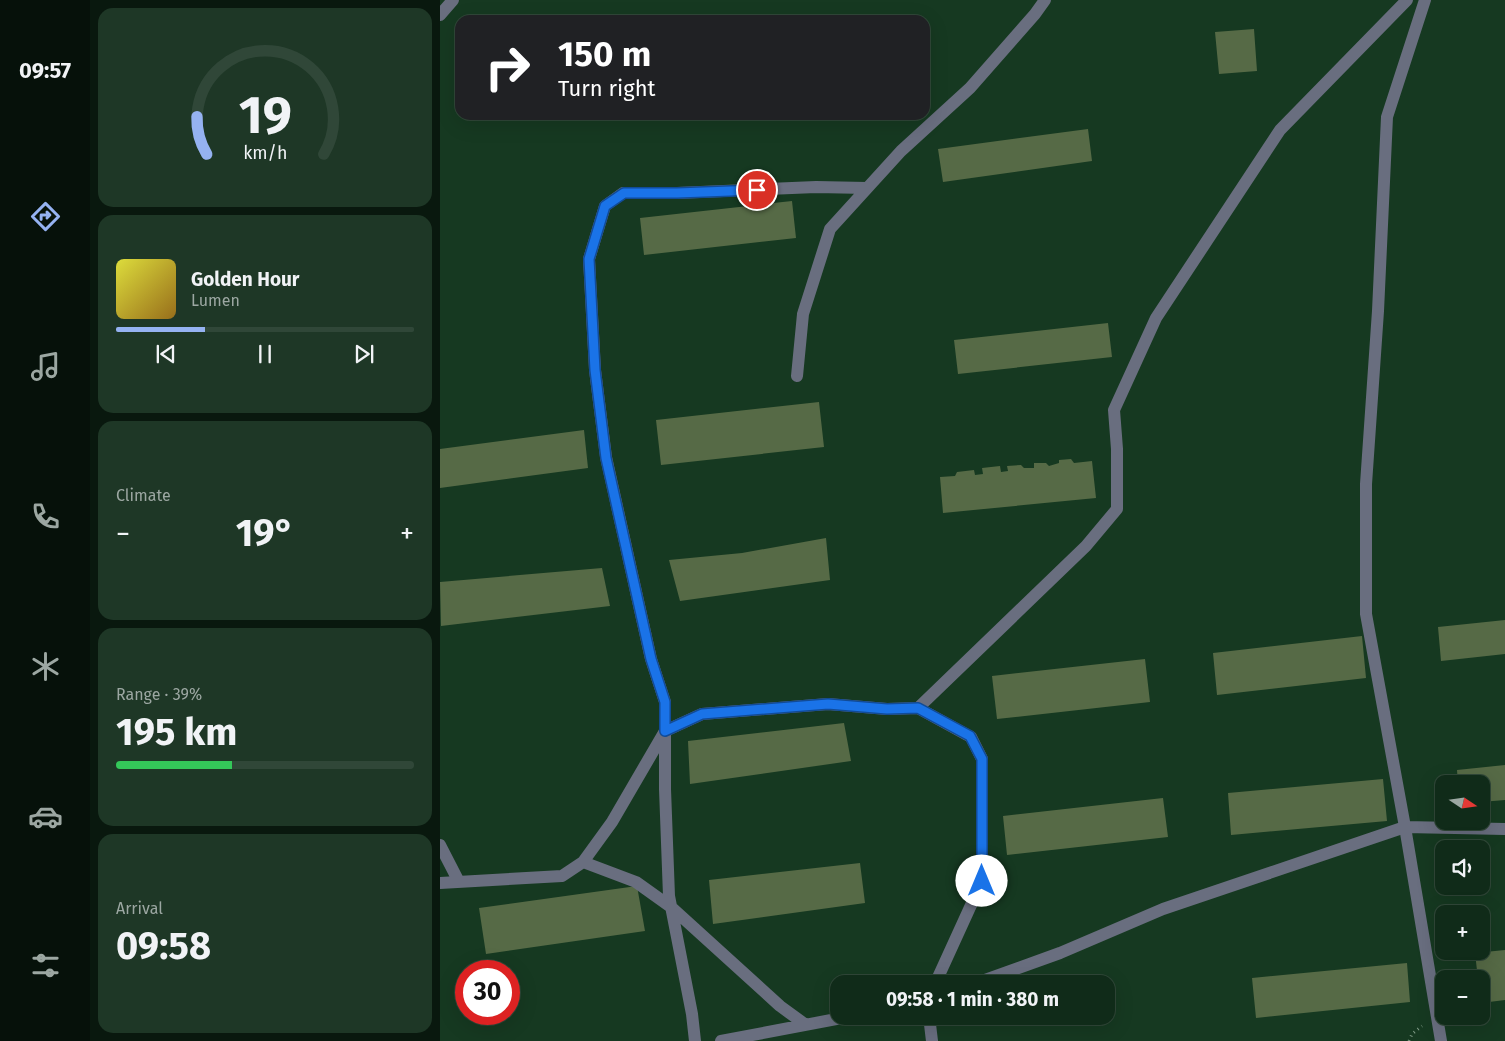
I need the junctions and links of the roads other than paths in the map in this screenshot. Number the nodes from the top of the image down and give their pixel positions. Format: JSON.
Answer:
{"nodes":[{"id":1,"x":453,"y":0,"type":"edge"},
{"id":2,"x":1046,"y":0,"type":"edge"},
{"id":3,"x":1408,"y":0,"type":"edge"},
{"id":4,"x":1425,"y":0,"type":"edge"},
{"id":5,"x":440,"y":15,"type":"edge"},
{"id":6,"x":867,"y":188,"type":"junction"},
{"id":7,"x":797,"y":376,"type":"dead end"},
{"id":8,"x":918,"y":708,"type":"junction"},
{"id":9,"x":665,"y":731,"type":"junction"},
{"id":10,"x":1405,"y":826,"type":"junction"},
{"id":11,"x":1505,"y":829,"type":"edge"},
{"id":12,"x":440,"y":845,"type":"edge"},
{"id":13,"x":583,"y":862,"type":"junction"},
{"id":14,"x":458,"y":882,"type":"junction"},
{"id":15,"x":440,"y":883,"type":"edge"},
{"id":16,"x":671,"y":907,"type":"junction"},
{"id":17,"x":939,"y":975,"type":"edge"},
{"id":18,"x":999,"y":975,"type":"edge"},
{"id":19,"x":830,"y":1020,"type":"edge"},
{"id":20,"x":806,"y":1025,"type":"junction"},
{"id":21,"x":930,"y":1025,"type":"edge"},
{"id":22,"x":695,"y":1041,"type":"edge"},
{"id":23,"x":721,"y":1041,"type":"edge"},
{"id":24,"x":932,"y":1041,"type":"edge"},
{"id":25,"x":1441,"y":1041,"type":"edge"}],
"edges":[{"from":1,"to":5,"type":"street"},
{"from":2,"to":6,"type":"street"},
{"from":3,"to":8,"type":"street"},
{"from":4,"to":10,"type":"street"},
{"from":6,"to":7,"type":"street"},
{"from":6,"to":9,"type":"street"},
{"from":8,"to":9,"type":"street"},
{"from":8,"to":17,"type":"street"},
{"from":9,"to":13,"type":"street"},
{"from":9,"to":16,"type":"street"},
{"from":10,"to":11,"type":"street"},
{"from":10,"to":18,"type":"street"},
{"from":10,"to":25,"type":"street"},
{"from":12,"to":14,"type":"street"},
{"from":13,"to":14,"type":"street"},
{"from":13,"to":16,"type":"street"},
{"from":14,"to":15,"type":"street"},
{"from":16,"to":20,"type":"street"},
{"from":16,"to":22,"type":"street"},
{"from":19,"to":20,"type":"street"},
{"from":20,"to":23,"type":"street"},
{"from":21,"to":24,"type":"street"}]}
